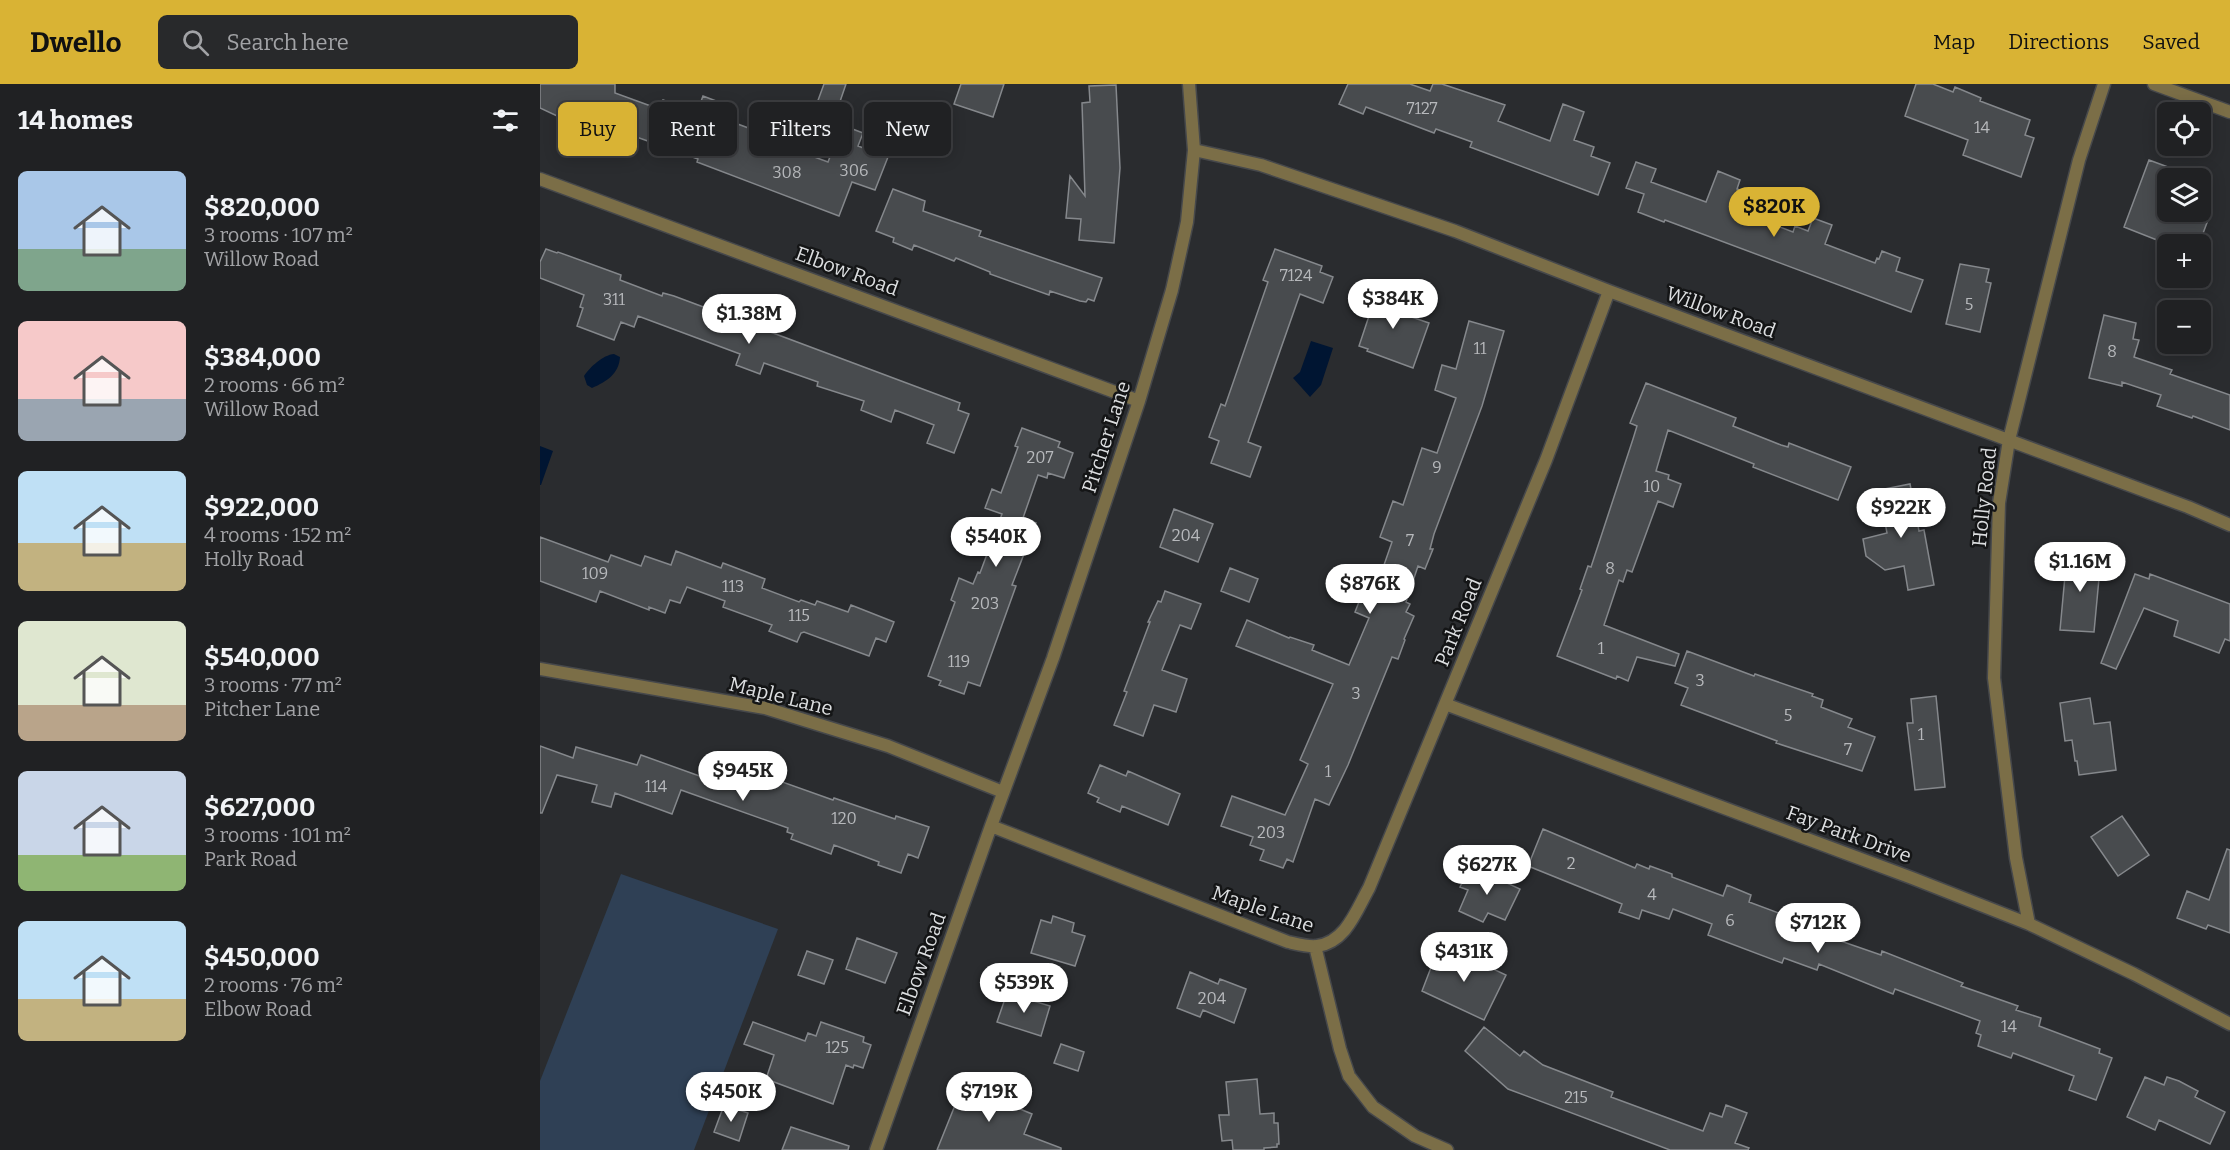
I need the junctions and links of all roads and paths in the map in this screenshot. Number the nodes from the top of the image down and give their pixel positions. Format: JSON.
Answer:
{"nodes":[{"id":1,"x":1189,"y":84,"type":"edge"},
{"id":2,"x":2104,"y":84,"type":"edge"},
{"id":3,"x":2154,"y":84,"type":"edge"},
{"id":4,"x":2230,"y":112,"type":"edge"},
{"id":5,"x":1194,"y":150,"type":"junction"},
{"id":6,"x":540,"y":179,"type":"edge"},
{"id":7,"x":1609,"y":291,"type":"junction"},
{"id":8,"x":1139,"y":401,"type":"junction"},
{"id":9,"x":2009,"y":440,"type":"junction"},
{"id":10,"x":2230,"y":525,"type":"edge"},
{"id":11,"x":540,"y":669,"type":"edge"},
{"id":12,"x":1445,"y":704,"type":"junction"},
{"id":13,"x":1004,"y":792,"type":"junction"},
{"id":14,"x":991,"y":826,"type":"junction"},
{"id":15,"x":2029,"y":924,"type":"junction"},
{"id":16,"x":1315,"y":946,"type":"junction"},
{"id":17,"x":2230,"y":1024,"type":"edge"},
{"id":18,"x":876,"y":1150,"type":"edge"},
{"id":19,"x":1447,"y":1150,"type":"edge"}],
"edges":[{"from":1,"to":5,"type":"street","name":"Pitcher Lane"},
{"from":2,"to":9,"type":"street","name":"Holly Road"},
{"from":3,"to":4,"type":"street"},
{"from":5,"to":7,"type":"street","name":"Willow Road"},
{"from":5,"to":8,"type":"street","name":"Pitcher Lane"},
{"from":6,"to":8,"type":"street","name":"Elbow Road"},
{"from":7,"to":9,"type":"street","name":"Willow Road"},
{"from":7,"to":12,"type":"street","name":"Park Road"},
{"from":8,"to":13,"type":"street","name":"Pitcher Lane"},
{"from":9,"to":10,"type":"street","name":"Willow Road"},
{"from":9,"to":15,"type":"street","name":"Holly Road"},
{"from":11,"to":13,"type":"street","name":"Maple Lane"},
{"from":12,"to":15,"type":"street","name":"Fay Park Drive"},
{"from":12,"to":16,"type":"street","name":"Park Road"},
{"from":13,"to":14,"type":"street","name":"Elbow Road"},
{"from":14,"to":16,"type":"street","name":"Maple Lane"},
{"from":14,"to":18,"type":"street","name":"Elbow Road"},
{"from":15,"to":17,"type":"street","name":"Fay Park Drive"},
{"from":16,"to":19,"type":"street","name":"Maple Lane"}]}
